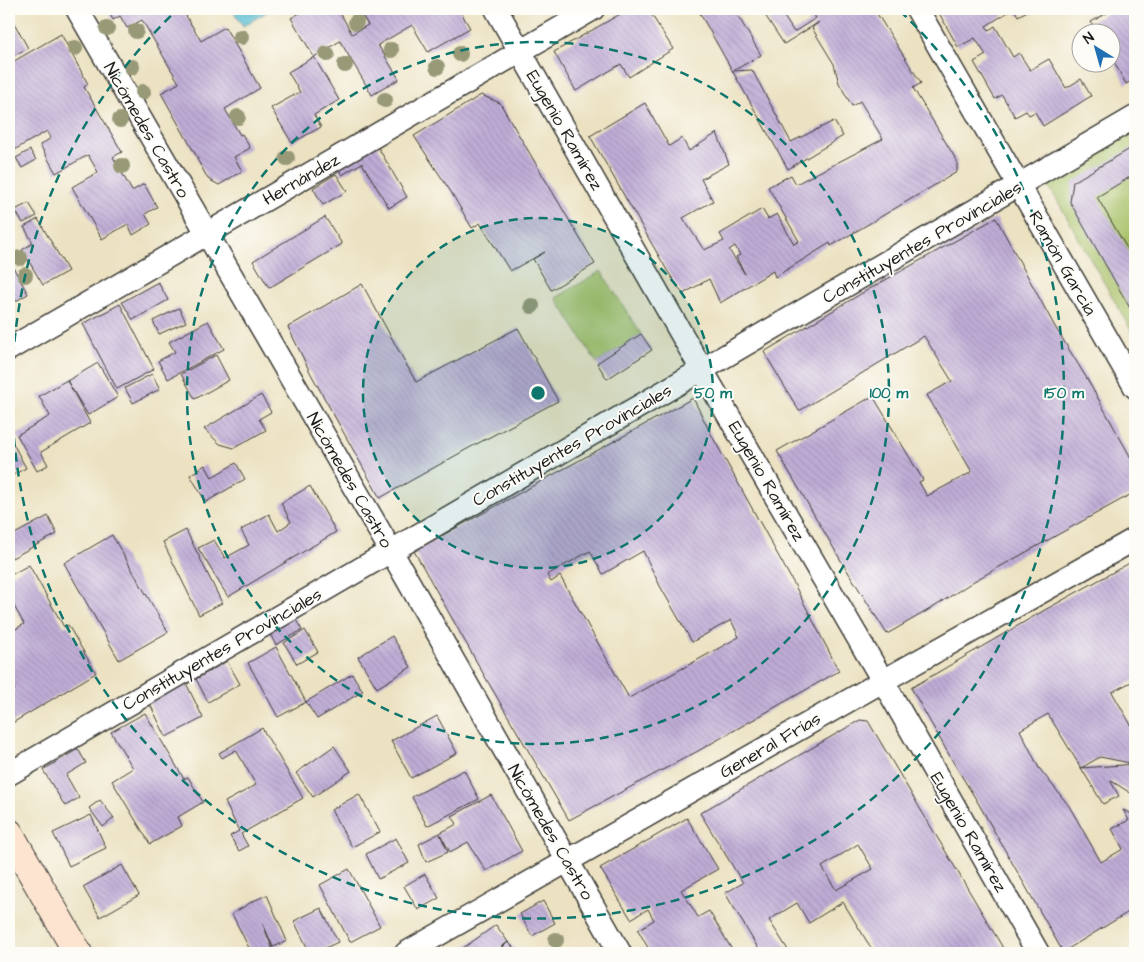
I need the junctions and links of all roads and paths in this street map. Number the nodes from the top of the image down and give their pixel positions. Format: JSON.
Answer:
{"nodes":[{"id":1,"x":77,"y":9,"type":"edge"},
{"id":2,"x":496,"y":9,"type":"edge"},
{"id":3,"x":593,"y":9,"type":"edge"},
{"id":4,"x":916,"y":9,"type":"edge"},
{"id":5,"x":520,"y":51,"type":"junction"},
{"id":6,"x":1135,"y":117,"type":"edge"},
{"id":7,"x":1019,"y":185,"type":"junction"},
{"id":8,"x":207,"y":233,"type":"junction"},
{"id":9,"x":9,"y":349,"type":"edge"},
{"id":10,"x":702,"y":370,"type":"junction"},
{"id":11,"x":1135,"y":386,"type":"edge"},
{"id":12,"x":1135,"y":539,"type":"edge"},
{"id":13,"x":391,"y":551,"type":"junction"},
{"id":14,"x":883,"y":681,"type":"junction"},
{"id":15,"x":9,"y":774,"type":"edge"},
{"id":16,"x":9,"y":833,"type":"edge"},
{"id":17,"x":567,"y":860,"type":"junction"},
{"id":18,"x":78,"y":953,"type":"edge"},
{"id":19,"x":406,"y":953,"type":"edge"},
{"id":20,"x":620,"y":953,"type":"edge"},
{"id":21,"x":1038,"y":953,"type":"edge"}],
"edges":[{"from":1,"to":8,"type":"street","name":"Nicómedes Castro"},
{"from":2,"to":5,"type":"street","name":"Eugenio Ramírez"},
{"from":3,"to":5,"type":"street","name":"Hernández"},
{"from":4,"to":7,"type":"street","name":"Ramón García"},
{"from":5,"to":8,"type":"street","name":"Hernández"},
{"from":5,"to":10,"type":"street","name":"Eugenio Ramírez"},
{"from":6,"to":7,"type":"street","name":"Constituyentes Provinciales"},
{"from":7,"to":10,"type":"street","name":"Constituyentes Provinciales"},
{"from":7,"to":11,"type":"street","name":"Ramón García"},
{"from":8,"to":9,"type":"street","name":"Hernández"},
{"from":8,"to":13,"type":"street","name":"Nicómedes Castro"},
{"from":10,"to":13,"type":"street","name":"Constituyentes Provinciales"},
{"from":10,"to":14,"type":"street","name":"Eugenio Ramírez"},
{"from":12,"to":14,"type":"street","name":"General Frías"},
{"from":13,"to":15,"type":"street","name":"Constituyentes Provinciales"},
{"from":13,"to":17,"type":"street","name":"Nicómedes Castro"},
{"from":14,"to":17,"type":"street","name":"General Frías"},
{"from":14,"to":21,"type":"street","name":"Eugenio Ramírez"},
{"from":16,"to":18,"type":"main road"},
{"from":17,"to":19,"type":"street","name":"General Frías"},
{"from":17,"to":20,"type":"street","name":"Nicómedes Castro"}]}
